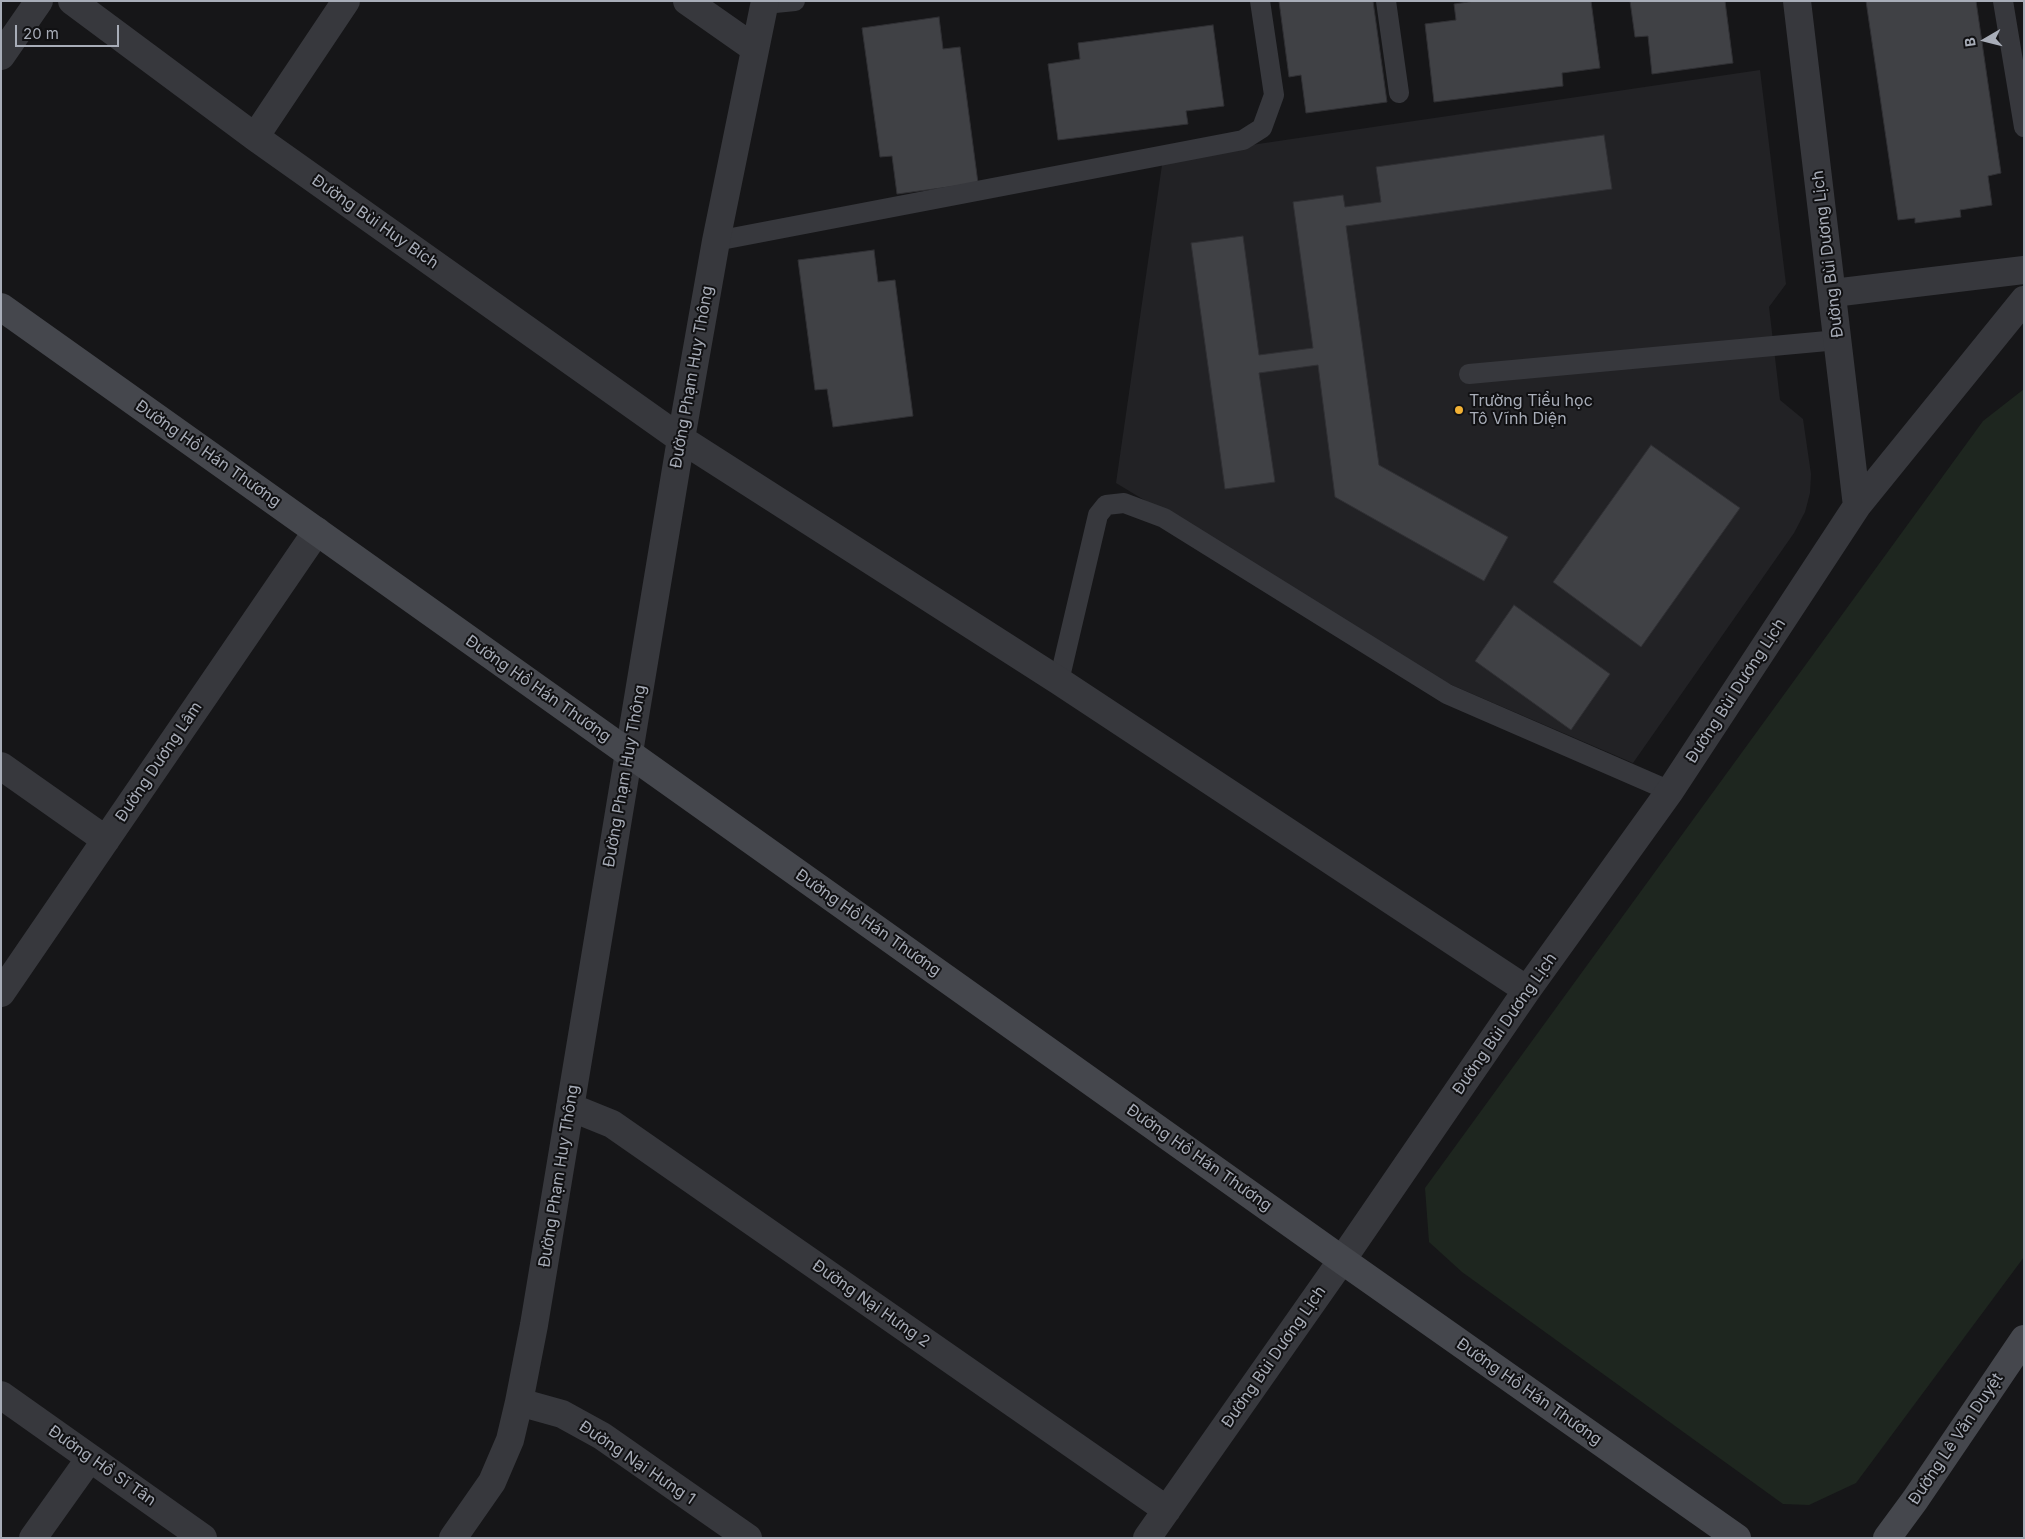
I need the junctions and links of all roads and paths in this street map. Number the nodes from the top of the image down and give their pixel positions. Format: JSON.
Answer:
{"nodes":[{"id":1,"x":39,"y":1,"type":"edge"},
{"id":2,"x":72,"y":1,"type":"edge"},
{"id":3,"x":346,"y":1,"type":"edge"},
{"id":4,"x":687,"y":1,"type":"edge"},
{"id":5,"x":795,"y":1,"type":"edge"},
{"id":6,"x":1260,"y":1,"type":"edge"},
{"id":7,"x":1386,"y":1,"type":"edge"},
{"id":8,"x":1797,"y":1,"type":"edge"},
{"id":9,"x":2003,"y":1,"type":"edge"},
{"id":10,"x":765,"y":3,"type":"edge"},
{"id":11,"x":754,"y":48,"type":"junction"},
{"id":12,"x":1,"y":56,"type":"edge"},
{"id":13,"x":2018,"y":60,"type":"edge"},
{"id":14,"x":1399,"y":93,"type":"dead end"},
{"id":15,"x":2024,"y":127,"type":"edge"},
{"id":16,"x":255,"y":137,"type":"junction"},
{"id":17,"x":716,"y":240,"type":"junction"},
{"id":18,"x":2024,"y":270,"type":"edge"},
{"id":19,"x":1833,"y":293,"type":"junction"},
{"id":20,"x":2024,"y":300,"type":"edge"},
{"id":21,"x":1,"y":306,"type":"edge"},
{"id":22,"x":1838,"y":340,"type":"junction"},
{"id":23,"x":1468,"y":374,"type":"dead end"},
{"id":24,"x":681,"y":439,"type":"junction"},
{"id":25,"x":1857,"y":506,"type":"junction"},
{"id":26,"x":316,"y":531,"type":"junction"},
{"id":27,"x":1059,"y":681,"type":"junction"},
{"id":28,"x":629,"y":753,"type":"junction"},
{"id":29,"x":1,"y":766,"type":"edge"},
{"id":30,"x":1670,"y":791,"type":"junction"},
{"id":31,"x":106,"y":840,"type":"junction"},
{"id":32,"x":1527,"y":990,"type":"junction"},
{"id":33,"x":1,"y":993,"type":"edge"},
{"id":34,"x":570,"y":1107,"type":"junction"},
{"id":35,"x":1342,"y":1260,"type":"junction"},
{"id":36,"x":2024,"y":1339,"type":"edge"},
{"id":37,"x":1,"y":1395,"type":"edge"},
{"id":38,"x":520,"y":1402,"type":"junction"},
{"id":39,"x":90,"y":1458,"type":"junction"},
{"id":40,"x":1167,"y":1510,"type":"junction"},
{"id":41,"x":34,"y":1538,"type":"edge"},
{"id":42,"x":203,"y":1538,"type":"edge"},
{"id":43,"x":453,"y":1538,"type":"edge"},
{"id":44,"x":748,"y":1538,"type":"edge"},
{"id":45,"x":1147,"y":1538,"type":"edge"},
{"id":46,"x":1737,"y":1538,"type":"edge"},
{"id":47,"x":1887,"y":1538,"type":"edge"}],
"edges":[{"from":1,"to":12,"type":"street"},
{"from":2,"to":16,"type":"street","name":"Đường Bùi Huy Bích"},
{"from":3,"to":16,"type":"street"},
{"from":4,"to":11,"type":"street"},
{"from":5,"to":10,"type":"lane"},
{"from":6,"to":17,"type":"lane"},
{"from":7,"to":14,"type":"lane"},
{"from":8,"to":19,"type":"street","name":"Đường Bùi Dương Lịch"},
{"from":9,"to":13,"type":"lane"},
{"from":10,"to":11,"type":"street","name":"Đường Phạm Huy Thông"},
{"from":11,"to":17,"type":"street","name":"Đường Phạm Huy Thông"},
{"from":13,"to":15,"type":"lane"},
{"from":16,"to":24,"type":"street","name":"Đường Bùi Huy Bích"},
{"from":17,"to":24,"type":"street","name":"Đường Phạm Huy Thông"},
{"from":18,"to":19,"type":"street"},
{"from":19,"to":22,"type":"street","name":"Đường Bùi Dương Lịch"},
{"from":20,"to":25,"type":"street","name":"Đường Bùi Dương Lịch"},
{"from":21,"to":26,"type":"street","name":"Đường Hồ Hán Thương"},
{"from":22,"to":23,"type":"lane"},
{"from":22,"to":25,"type":"street","name":"Đường Bùi Dương Lịch"},
{"from":24,"to":27,"type":"street","name":"Đường Bùi Huy Bích"},
{"from":24,"to":28,"type":"street","name":"Đường Phạm Huy Thông"},
{"from":25,"to":30,"type":"street","name":"Đường Bùi Dương Lịch"},
{"from":26,"to":28,"type":"street","name":"Đường Hồ Hán Thương"},
{"from":26,"to":31,"type":"street","name":"Đường Dương Lâm"},
{"from":27,"to":30,"type":"lane"},
{"from":27,"to":32,"type":"street","name":"Đường Bùi Huy Bích"},
{"from":28,"to":34,"type":"street","name":"Đường Phạm Huy Thông"},
{"from":28,"to":35,"type":"street","name":"Đường Hồ Hán Thương"},
{"from":29,"to":31,"type":"street"},
{"from":30,"to":32,"type":"street","name":"Đường Bùi Dương Lịch"},
{"from":31,"to":33,"type":"street","name":"Đường Dương Lâm"},
{"from":32,"to":35,"type":"street","name":"Đường Bùi Dương Lịch"},
{"from":34,"to":38,"type":"street","name":"Đường Phạm Huy Thông"},
{"from":34,"to":40,"type":"street","name":"Đường Nại Hưng 2"},
{"from":35,"to":40,"type":"street","name":"Đường Bùi Dương Lịch"},
{"from":35,"to":46,"type":"street","name":"Đường Hồ Hán Thương"},
{"from":36,"to":47,"type":"street","name":"Đường Lê Văn Duyệt"},
{"from":37,"to":39,"type":"street","name":"Đường Hồ Sĩ Tân"},
{"from":38,"to":43,"type":"street","name":"Đường Phạm Huy Thông"},
{"from":38,"to":44,"type":"street","name":"Đường Nại Hưng 1"},
{"from":39,"to":41,"type":"street"},
{"from":39,"to":42,"type":"street","name":"Đường Hồ Sĩ Tân"},
{"from":40,"to":45,"type":"street","name":"Đường Bùi Dương Lịch"}]}
